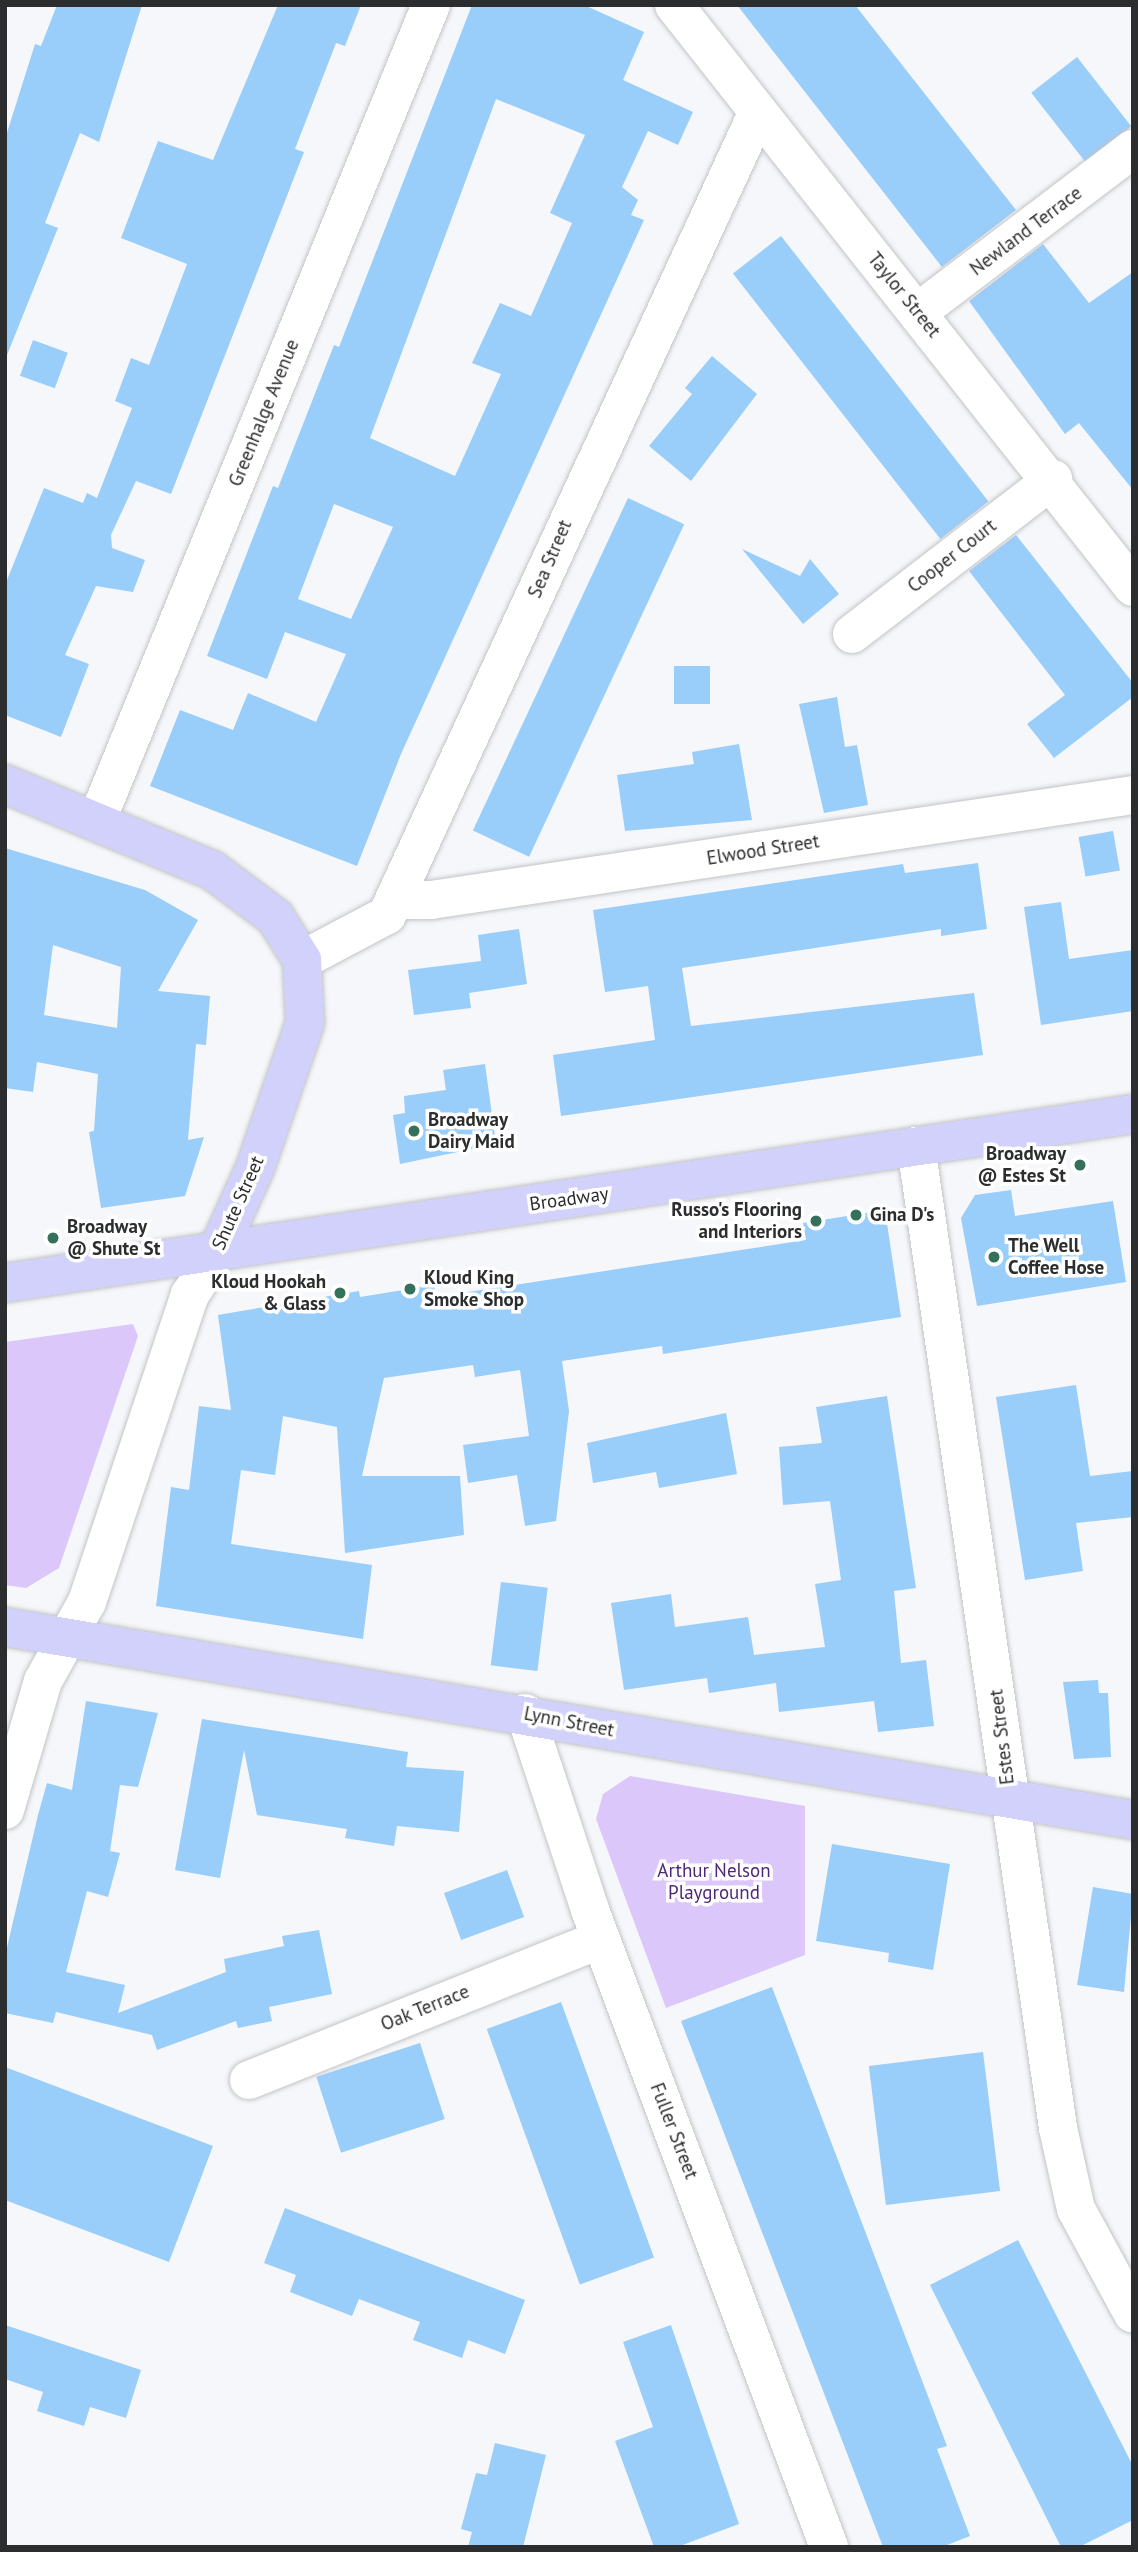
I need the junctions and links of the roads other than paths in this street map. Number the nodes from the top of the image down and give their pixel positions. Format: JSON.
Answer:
{"nodes":[{"id":1,"x":431,"y":5,"type":"edge"},
{"id":2,"x":674,"y":5,"type":"edge"},
{"id":3,"x":756,"y":116,"type":"junction"},
{"id":4,"x":1133,"y":149,"type":"edge"},
{"id":5,"x":918,"y":312,"type":"junction"},
{"id":6,"x":1053,"y":479,"type":"junction"},
{"id":7,"x":1133,"y":587,"type":"edge"},
{"id":8,"x":852,"y":634,"type":"dead end"},
{"id":9,"x":5,"y":784,"type":"edge"},
{"id":10,"x":1133,"y":795,"type":"edge"},
{"id":11,"x":97,"y":820,"type":"junction"},
{"id":12,"x":394,"y":900,"type":"junction"},
{"id":13,"x":302,"y":960,"type":"junction"},
{"id":14,"x":1133,"y":1114,"type":"edge"},
{"id":15,"x":916,"y":1146,"type":"junction"},
{"id":16,"x":218,"y":1250,"type":"junction"},
{"id":17,"x":5,"y":1283,"type":"edge"},
{"id":18,"x":5,"y":1627,"type":"edge"},
{"id":19,"x":70,"y":1637,"type":"junction"},
{"id":20,"x":525,"y":1713,"type":"junction"},
{"id":21,"x":1009,"y":1799,"type":"junction"},
{"id":22,"x":5,"y":1810,"type":"edge"},
{"id":23,"x":1133,"y":1820,"type":"edge"},
{"id":24,"x":601,"y":1939,"type":"junction"},
{"id":25,"x":249,"y":2080,"type":"dead end"},
{"id":26,"x":1133,"y":2314,"type":"edge"},
{"id":27,"x":829,"y":2547,"type":"edge"}],
"edges":[{"from":1,"to":11,"type":"street","name":"Greenhalge Avenue"},
{"from":2,"to":3,"type":"street","name":"Taylor Street"},
{"from":3,"to":5,"type":"street","name":"Taylor Street"},
{"from":3,"to":12,"type":"street","name":"Sea Street"},
{"from":4,"to":5,"type":"street","name":"Newland Terrace"},
{"from":5,"to":6,"type":"street","name":"Taylor Street"},
{"from":6,"to":7,"type":"street","name":"Taylor Street"},
{"from":6,"to":8,"type":"street","name":"Cooper Court"},
{"from":9,"to":11,"type":"main road","name":"Shute Street"},
{"from":10,"to":12,"type":"street","name":"Elwood Street"},
{"from":11,"to":13,"type":"main road","name":"Shute Street"},
{"from":12,"to":13,"type":"street","name":"Sea Street"},
{"from":13,"to":16,"type":"main road","name":"Shute Street"},
{"from":14,"to":15,"type":"main road","name":"Broadway"},
{"from":15,"to":16,"type":"main road","name":"Broadway"},
{"from":15,"to":21,"type":"street","name":"Estes Street"},
{"from":16,"to":17,"type":"main road","name":"Broadway"},
{"from":16,"to":19,"type":"street","name":"Shute Street"},
{"from":18,"to":19,"type":"main road","name":"Lynn Street"},
{"from":19,"to":20,"type":"main road","name":"Lynn Street"},
{"from":19,"to":22,"type":"street","name":"Shute Street"},
{"from":20,"to":21,"type":"main road","name":"Lynn Street"},
{"from":20,"to":24,"type":"street","name":"Fuller Street"},
{"from":21,"to":23,"type":"main road","name":"Lynn Street"},
{"from":21,"to":26,"type":"street","name":"Estes Street"},
{"from":24,"to":25,"type":"street","name":"Oak Terrace"},
{"from":24,"to":27,"type":"street","name":"Fuller Street"}]}
